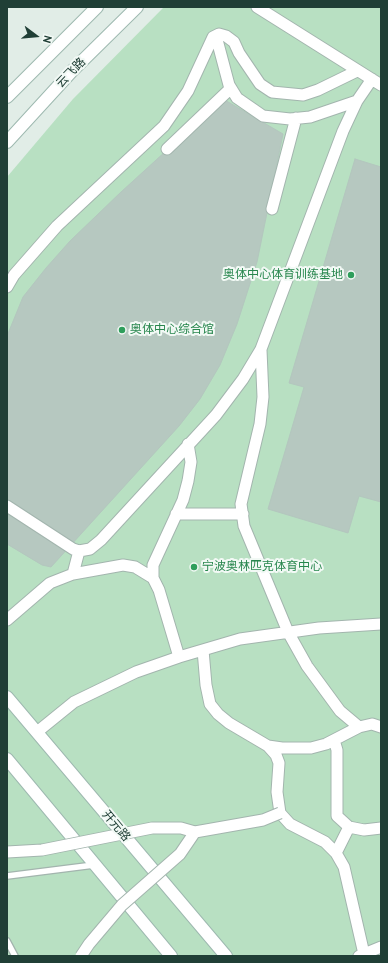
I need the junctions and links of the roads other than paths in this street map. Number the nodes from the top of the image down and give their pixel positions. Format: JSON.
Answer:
{"nodes":[{"id":1,"x":97,"y":7,"type":"edge"},
{"id":2,"x":137,"y":7,"type":"edge"},
{"id":3,"x":257,"y":7,"type":"edge"},
{"id":4,"x":216,"y":36,"type":"junction"},
{"id":5,"x":357,"y":71,"type":"junction"},
{"id":6,"x":376,"y":82,"type":"edge"},
{"id":7,"x":231,"y":88,"type":"junction"},
{"id":8,"x":7,"y":97,"type":"edge"},
{"id":9,"x":357,"y":101,"type":"junction"},
{"id":10,"x":296,"y":118,"type":"junction"},
{"id":11,"x":7,"y":142,"type":"edge"},
{"id":12,"x":166,"y":149,"type":"dead end"},
{"id":13,"x":272,"y":208,"type":"dead end"},
{"id":14,"x":7,"y":287,"type":"edge"},
{"id":15,"x":261,"y":349,"type":"junction"},
{"id":16,"x":188,"y":444,"type":"junction"},
{"id":17,"x":7,"y":506,"type":"edge"},
{"id":18,"x":176,"y":514,"type":"junction"},
{"id":19,"x":242,"y":514,"type":"junction"},
{"id":20,"x":79,"y":551,"type":"junction"},
{"id":21,"x":73,"y":574,"type":"junction"},
{"id":22,"x":153,"y":578,"type":"junction"},
{"id":23,"x":7,"y":620,"type":"edge"},
{"id":24,"x":381,"y":624,"type":"edge"},
{"id":25,"x":288,"y":632,"type":"junction"},
{"id":26,"x":203,"y":650,"type":"junction"},
{"id":27,"x":179,"y":657,"type":"junction"},
{"id":28,"x":7,"y":697,"type":"edge"},
{"id":29,"x":359,"y":727,"type":"junction"},
{"id":30,"x":381,"y":727,"type":"edge"},
{"id":31,"x":37,"y":732,"type":"junction"},
{"id":32,"x":334,"y":740,"type":"junction"},
{"id":33,"x":268,"y":746,"type":"junction"},
{"id":34,"x":7,"y":759,"type":"edge"},
{"id":35,"x":280,"y":813,"type":"junction"},
{"id":36,"x":349,"y":827,"type":"junction"},
{"id":37,"x":381,"y":828,"type":"edge"},
{"id":38,"x":196,"y":832,"type":"junction"},
{"id":39,"x":7,"y":852,"type":"edge"},
{"id":40,"x":336,"y":853,"type":"junction"},
{"id":41,"x":95,"y":865,"type":"junction"},
{"id":42,"x":7,"y":876,"type":"edge"},
{"id":43,"x":7,"y":941,"type":"edge"},
{"id":44,"x":381,"y":947,"type":"edge"},
{"id":45,"x":362,"y":955,"type":"edge"},
{"id":46,"x":15,"y":956,"type":"edge"},
{"id":47,"x":81,"y":956,"type":"edge"},
{"id":48,"x":171,"y":956,"type":"edge"},
{"id":49,"x":226,"y":956,"type":"edge"}],
"edges":[{"from":1,"to":8,"type":"main road"},
{"from":2,"to":11,"type":"main road","name":"云飞路"},
{"from":3,"to":5,"type":"street"},
{"from":4,"to":5,"type":"street"},
{"from":4,"to":7,"type":"street"},
{"from":4,"to":14,"type":"street"},
{"from":5,"to":6,"type":"street"},
{"from":6,"to":9,"type":"street"},
{"from":7,"to":10,"type":"street"},
{"from":7,"to":12,"type":"street"},
{"from":9,"to":10,"type":"street"},
{"from":9,"to":15,"type":"street"},
{"from":10,"to":13,"type":"street"},
{"from":15,"to":16,"type":"street"},
{"from":15,"to":19,"type":"street"},
{"from":16,"to":18,"type":"street"},
{"from":16,"to":20,"type":"street"},
{"from":17,"to":20,"type":"street"},
{"from":18,"to":19,"type":"street"},
{"from":18,"to":22,"type":"street"},
{"from":19,"to":25,"type":"street"},
{"from":20,"to":21,"type":"street"},
{"from":21,"to":22,"type":"street"},
{"from":21,"to":23,"type":"street"},
{"from":22,"to":27,"type":"street"},
{"from":24,"to":25,"type":"street"},
{"from":25,"to":26,"type":"street"},
{"from":25,"to":29,"type":"street"},
{"from":26,"to":27,"type":"street"},
{"from":26,"to":33,"type":"street"},
{"from":27,"to":31,"type":"street"},
{"from":28,"to":31,"type":"main road","name":"开元路"},
{"from":29,"to":30,"type":"street"},
{"from":29,"to":32,"type":"street"},
{"from":31,"to":49,"type":"main road","name":"开元路"},
{"from":32,"to":33,"type":"street"},
{"from":32,"to":36,"type":"street"},
{"from":33,"to":35,"type":"street"},
{"from":34,"to":41,"type":"main road"},
{"from":35,"to":38,"type":"street","bridge":true},
{"from":35,"to":40,"type":"street"},
{"from":36,"to":37,"type":"street"},
{"from":36,"to":40,"type":"street"},
{"from":38,"to":39,"type":"street","bridge":true},
{"from":38,"to":47,"type":"street","bridge":true},
{"from":40,"to":45,"type":"street"},
{"from":41,"to":42,"type":"lane"},
{"from":41,"to":48,"type":"main road"},
{"from":43,"to":46,"type":"lane"},
{"from":44,"to":45,"type":"street"}]}
